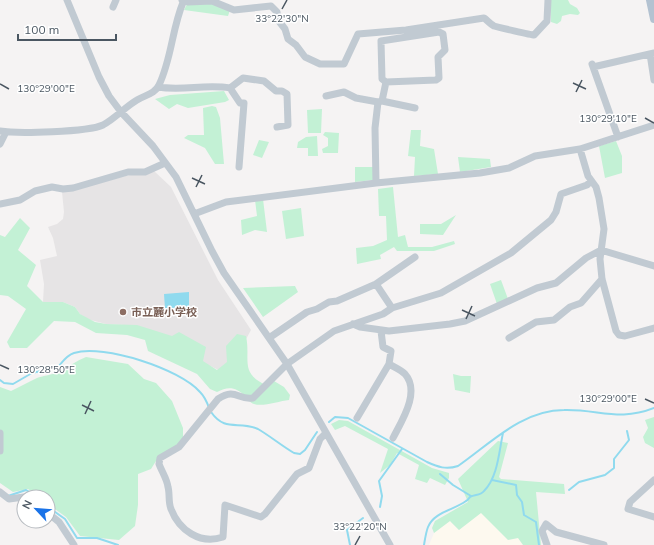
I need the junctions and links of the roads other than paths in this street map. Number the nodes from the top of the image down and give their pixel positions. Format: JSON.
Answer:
{"nodes":[{"id":1,"x":67,"y":0,"type":"edge"},
{"id":2,"x":183,"y":0,"type":"edge"},
{"id":3,"x":548,"y":0,"type":"edge"},
{"id":4,"x":650,"y":0,"type":"edge"},
{"id":5,"x":654,"y":19,"type":"edge"},
{"id":6,"x":652,"y":54,"type":"edge"},
{"id":7,"x":654,"y":80,"type":"edge"},
{"id":8,"x":386,"y":82,"type":"junction"},
{"id":9,"x":158,"y":87,"type":"junction"},
{"id":10,"x":230,"y":88,"type":"junction"},
{"id":11,"x":326,"y":96,"type":"dead end"},
{"id":12,"x":380,"y":101,"type":"junction"},
{"id":13,"x":415,"y":108,"type":"dead end"},
{"id":14,"x":121,"y":112,"type":"junction"},
{"id":15,"x":654,"y":125,"type":"edge"},
{"id":16,"x":277,"y":127,"type":"dead end"},
{"id":17,"x":3,"y":132,"type":"edge"},
{"id":18,"x":618,"y":137,"type":"junction"},
{"id":19,"x":0,"y":144,"type":"edge"},
{"id":20,"x":580,"y":148,"type":"junction"},
{"id":21,"x":165,"y":163,"type":"junction"},
{"id":22,"x":240,"y":167,"type":"dead end"},
{"id":23,"x":591,"y":181,"type":"junction"},
{"id":24,"x":376,"y":183,"type":"junction"},
{"id":25,"x":0,"y":204,"type":"edge"},
{"id":26,"x":194,"y":214,"type":"junction"},
{"id":27,"x":601,"y":250,"type":"junction"},
{"id":28,"x":415,"y":257,"type":"dead end"},
{"id":29,"x":654,"y":266,"type":"edge"},
{"id":30,"x":602,"y":279,"type":"junction"},
{"id":31,"x":376,"y":284,"type":"junction"},
{"id":32,"x":392,"y":308,"type":"junction"},
{"id":33,"x":353,"y":324,"type":"junction"},
{"id":34,"x":654,"y":328,"type":"edge"},
{"id":35,"x":381,"y":331,"type":"junction"},
{"id":36,"x":269,"y":338,"type":"junction"},
{"id":37,"x":509,"y":338,"type":"dead end"},
{"id":38,"x":287,"y":364,"type":"junction"},
{"id":39,"x":389,"y":364,"type":"junction"},
{"id":40,"x":357,"y":418,"type":"dead end"},
{"id":41,"x":326,"y":432,"type":"junction"},
{"id":42,"x":0,"y":433,"type":"edge"},
{"id":43,"x":393,"y":438,"type":"dead end"},
{"id":44,"x":0,"y":451,"type":"edge"},
{"id":45,"x":654,"y":480,"type":"edge"},
{"id":46,"x":5,"y":496,"type":"edge"},
{"id":47,"x":16,"y":497,"type":"edge"},
{"id":48,"x":654,"y":517,"type":"edge"},
{"id":49,"x":56,"y":520,"type":"edge"},
{"id":50,"x":74,"y":545,"type":"edge"},
{"id":51,"x":390,"y":545,"type":"edge"},
{"id":52,"x":547,"y":545,"type":"edge"},
{"id":53,"x":604,"y":545,"type":"edge"}],
"edges":[{"from":1,"to":14,"type":"street"},
{"from":2,"to":3,"type":"street"},
{"from":2,"to":9,"type":"street"},
{"from":4,"to":5,"type":"main road"},
{"from":6,"to":7,"type":"street"},
{"from":6,"to":18,"type":"street"},
{"from":8,"to":8,"type":"street"},
{"from":8,"to":12,"type":"street"},
{"from":9,"to":10,"type":"street"},
{"from":9,"to":14,"type":"street"},
{"from":10,"to":16,"type":"street"},
{"from":10,"to":22,"type":"street"},
{"from":11,"to":12,"type":"street"},
{"from":12,"to":13,"type":"street"},
{"from":12,"to":24,"type":"street"},
{"from":14,"to":17,"type":"street"},
{"from":14,"to":21,"type":"street"},
{"from":15,"to":18,"type":"street"},
{"from":17,"to":19,"type":"street"},
{"from":18,"to":20,"type":"street"},
{"from":20,"to":23,"type":"street"},
{"from":20,"to":24,"type":"street"},
{"from":21,"to":25,"type":"street"},
{"from":21,"to":26,"type":"street"},
{"from":23,"to":27,"type":"street"},
{"from":23,"to":32,"type":"street"},
{"from":24,"to":26,"type":"street"},
{"from":26,"to":36,"type":"street"},
{"from":27,"to":29,"type":"street"},
{"from":27,"to":30,"type":"street"},
{"from":27,"to":35,"type":"street"},
{"from":28,"to":31,"type":"street"},
{"from":30,"to":34,"type":"street"},
{"from":30,"to":37,"type":"street"},
{"from":31,"to":32,"type":"street"},
{"from":31,"to":36,"type":"street"},
{"from":32,"to":33,"type":"street"},
{"from":33,"to":35,"type":"street"},
{"from":33,"to":38,"type":"street"},
{"from":35,"to":39,"type":"street"},
{"from":36,"to":38,"type":"street"},
{"from":38,"to":41,"type":"street"},
{"from":38,"to":41,"type":"street"},
{"from":39,"to":40,"type":"street"},
{"from":39,"to":43,"type":"street"},
{"from":41,"to":51,"type":"street"},
{"from":42,"to":44,"type":"street"},
{"from":45,"to":48,"type":"street"},
{"from":46,"to":47,"type":"street"},
{"from":49,"to":50,"type":"street"},
{"from":52,"to":53,"type":"street"}]}
